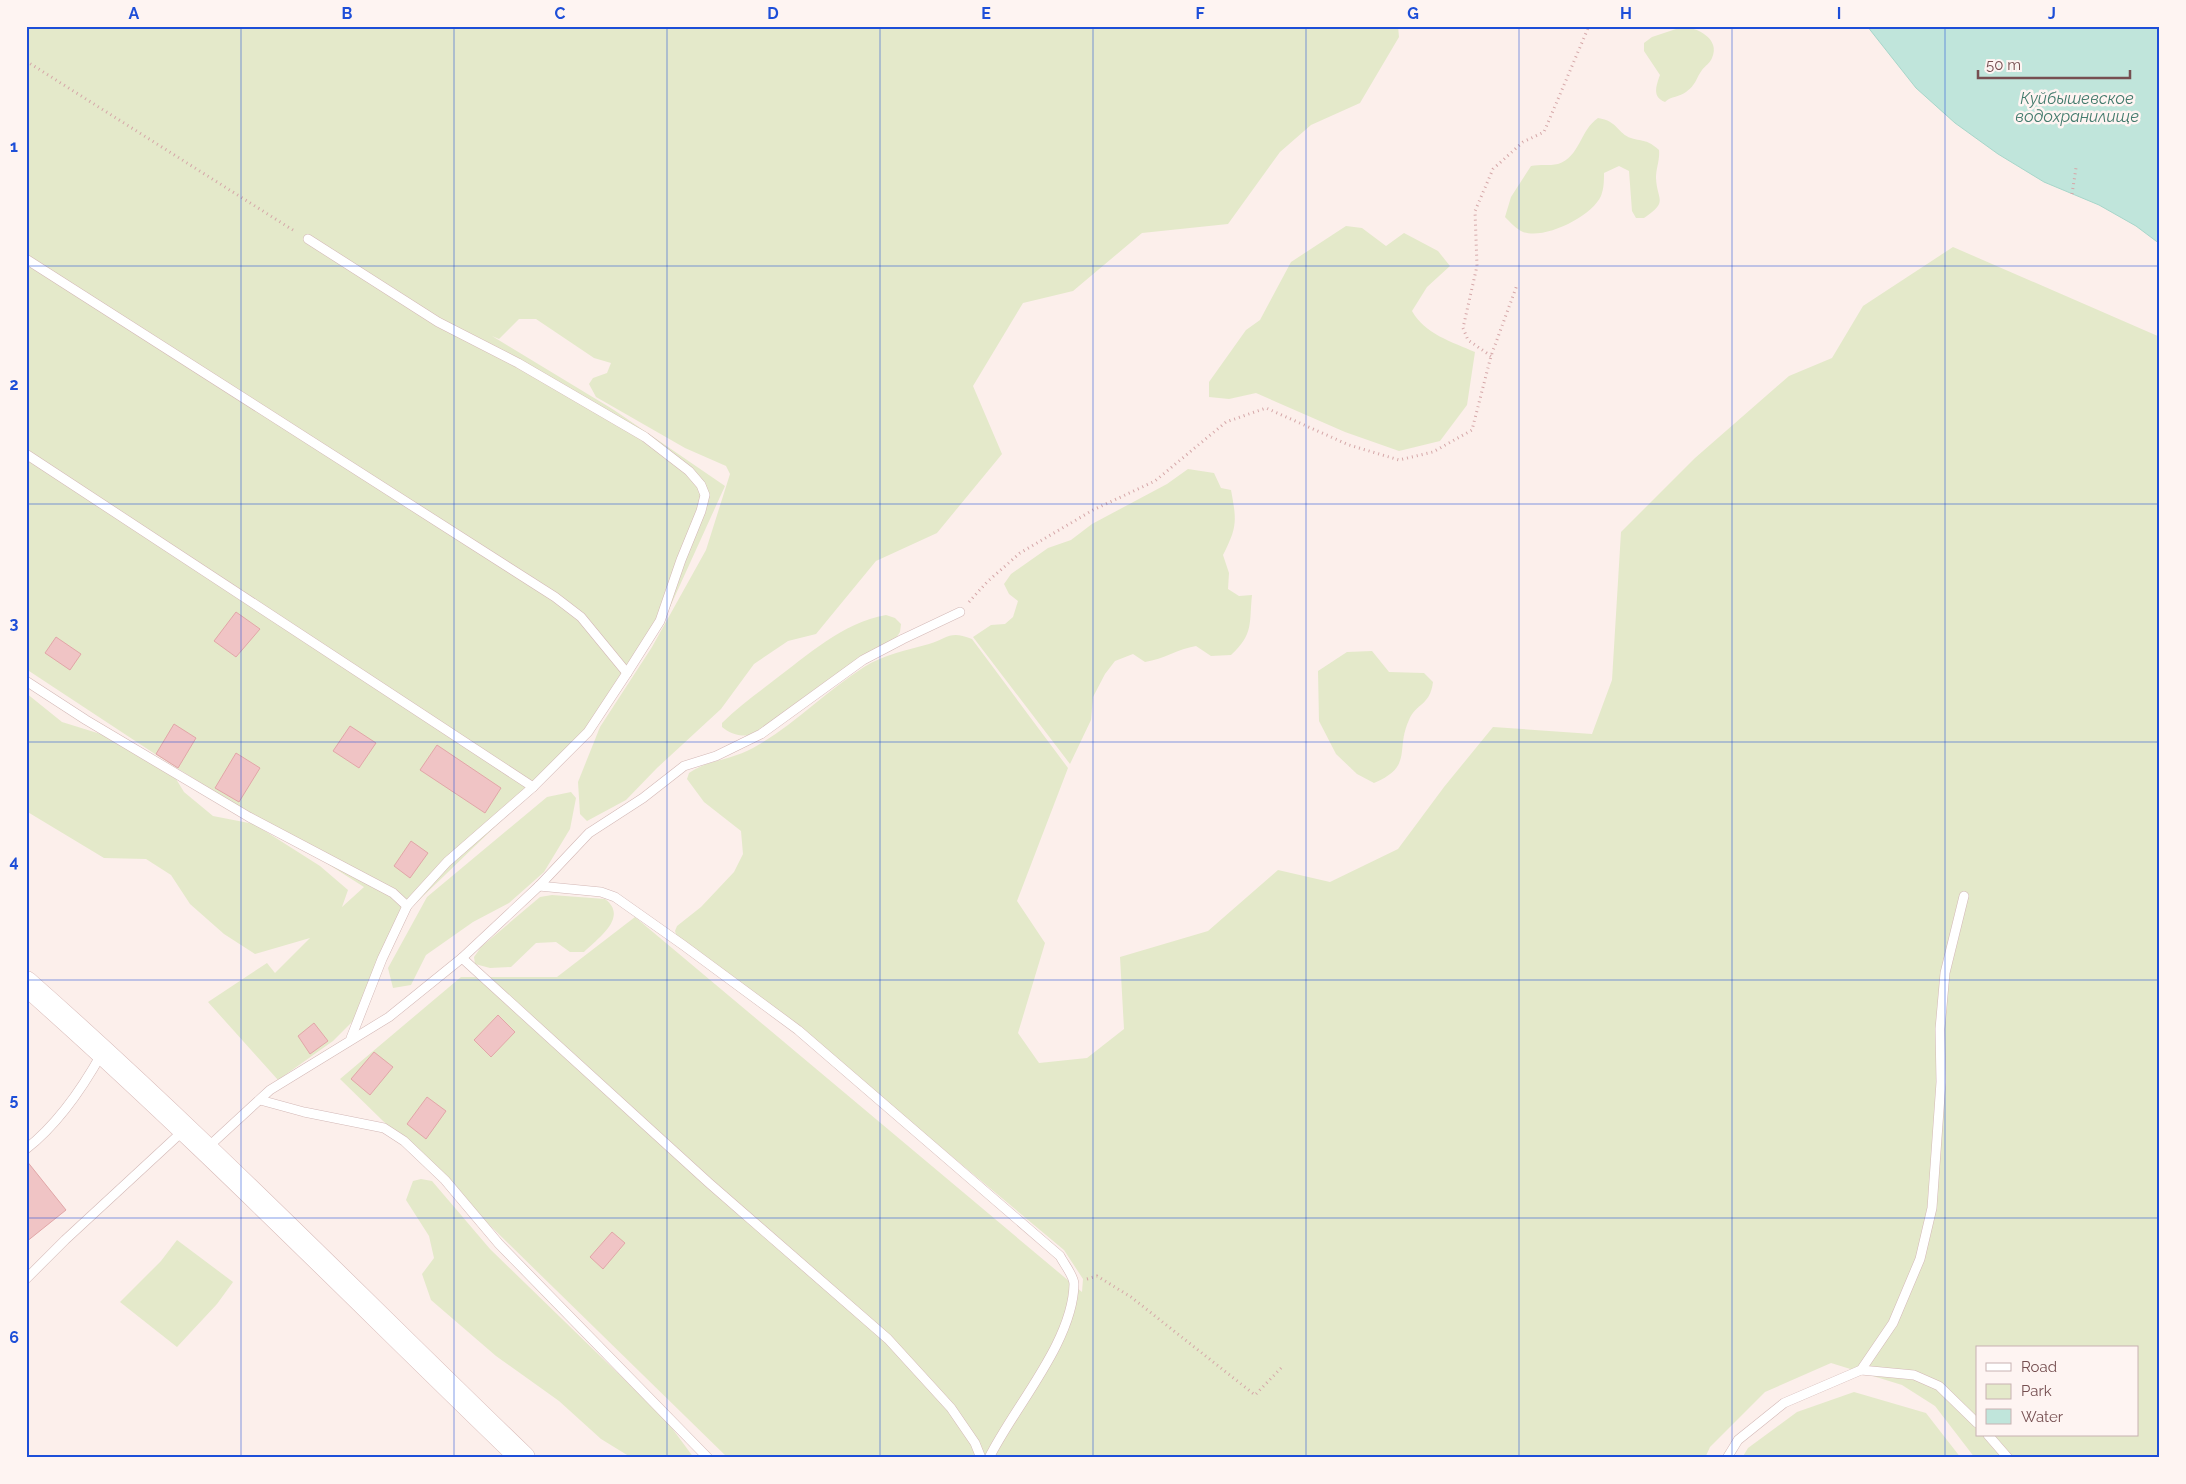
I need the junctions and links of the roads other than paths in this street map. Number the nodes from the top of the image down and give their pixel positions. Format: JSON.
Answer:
{"nodes":[{"id":1,"x":308,"y":239,"type":"road end"},
{"id":2,"x":26,"y":259,"type":"edge"},
{"id":3,"x":26,"y":454,"type":"edge"},
{"id":4,"x":960,"y":612,"type":"road end"},
{"id":5,"x":627,"y":672,"type":"junction"},
{"id":6,"x":26,"y":681,"type":"edge"},
{"id":7,"x":534,"y":787,"type":"junction"},
{"id":8,"x":539,"y":886,"type":"junction"},
{"id":9,"x":1964,"y":896,"type":"dead end"},
{"id":10,"x":407,"y":906,"type":"junction"},
{"id":11,"x":462,"y":958,"type":"junction"},
{"id":12,"x":26,"y":983,"type":"edge"},
{"id":13,"x":351,"y":1038,"type":"junction"},
{"id":14,"x":103,"y":1051,"type":"junction"},
{"id":15,"x":260,"y":1100,"type":"junction"},
{"id":16,"x":186,"y":1129,"type":"junction"},
{"id":17,"x":26,"y":1149,"type":"edge"},
{"id":18,"x":206,"y":1149,"type":"junction"},
{"id":19,"x":26,"y":1279,"type":"edge"},
{"id":20,"x":1861,"y":1370,"type":"junction"},
{"id":21,"x":1976,"y":1423,"type":"edge"},
{"id":22,"x":1989,"y":1436,"type":"edge"},
{"id":23,"x":523,"y":1458,"type":"edge"},
{"id":24,"x":708,"y":1458,"type":"edge"},
{"id":25,"x":981,"y":1458,"type":"edge"},
{"id":26,"x":989,"y":1458,"type":"edge"},
{"id":27,"x":1727,"y":1458,"type":"edge"},
{"id":28,"x":2008,"y":1458,"type":"edge"}],
"edges":[{"from":1,"to":5,"type":"lane"},
{"from":2,"to":5,"type":"lane"},
{"from":3,"to":7,"type":"lane"},
{"from":4,"to":8,"type":"lane"},
{"from":5,"to":7,"type":"lane"},
{"from":6,"to":10,"type":"lane"},
{"from":7,"to":10,"type":"lane"},
{"from":8,"to":11,"type":"lane"},
{"from":8,"to":26,"type":"lane"},
{"from":9,"to":20,"type":"lane"},
{"from":10,"to":13,"type":"lane"},
{"from":11,"to":13,"type":"lane"},
{"from":11,"to":25,"type":"lane"},
{"from":12,"to":14,"type":"street"},
{"from":13,"to":15,"type":"lane"},
{"from":14,"to":16,"type":"street"},
{"from":14,"to":17,"type":"lane"},
{"from":15,"to":18,"type":"lane"},
{"from":15,"to":24,"type":"lane"},
{"from":16,"to":18,"type":"street"},
{"from":16,"to":19,"type":"lane"},
{"from":18,"to":23,"type":"street"},
{"from":20,"to":21,"type":"lane"},
{"from":20,"to":27,"type":"lane"},
{"from":22,"to":28,"type":"lane"}]}
